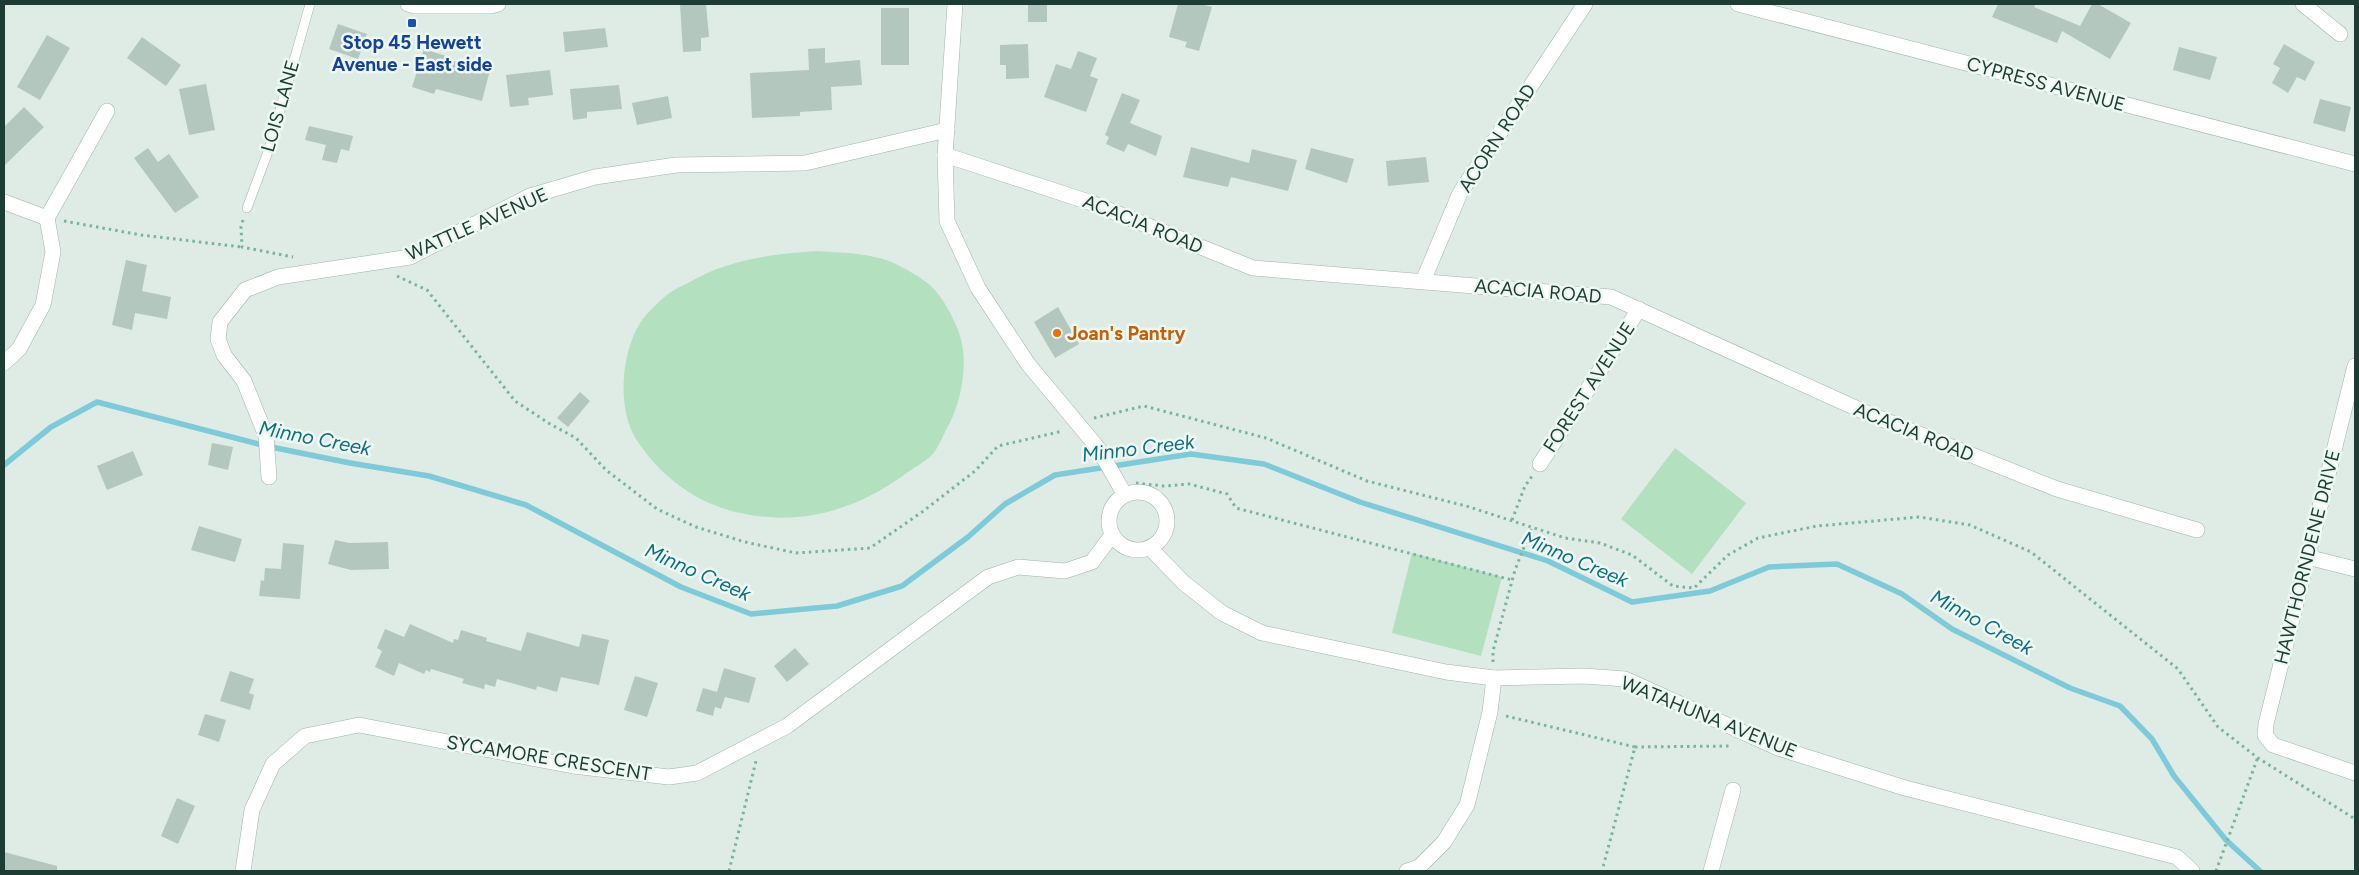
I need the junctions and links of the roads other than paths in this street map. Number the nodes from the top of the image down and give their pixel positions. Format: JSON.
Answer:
{"nodes":[{"id":1,"x":310,"y":4,"type":"edge"},
{"id":2,"x":408,"y":4,"type":"edge"},
{"id":3,"x":498,"y":4,"type":"edge"},
{"id":4,"x":956,"y":4,"type":"edge"},
{"id":5,"x":1585,"y":4,"type":"edge"},
{"id":6,"x":1738,"y":4,"type":"edge"},
{"id":7,"x":2303,"y":4,"type":"edge"},
{"id":8,"x":2340,"y":34,"type":"dead end"},
{"id":9,"x":107,"y":111,"type":"dead end"},
{"id":10,"x":946,"y":130,"type":"junction"},
{"id":11,"x":945,"y":155,"type":"junction"},
{"id":12,"x":2355,"y":164,"type":"edge"},
{"id":13,"x":4,"y":202,"type":"edge"},
{"id":14,"x":247,"y":208,"type":"road end"},
{"id":15,"x":46,"y":218,"type":"junction"},
{"id":16,"x":1423,"y":281,"type":"junction"},
{"id":17,"x":1639,"y":309,"type":"junction"},
{"id":18,"x":4,"y":364,"type":"edge"},
{"id":19,"x":2355,"y":366,"type":"edge"},
{"id":20,"x":1540,"y":464,"type":"road end"},
{"id":21,"x":269,"y":477,"type":"dead end"},
{"id":22,"x":1125,"y":495,"type":"junction"},
{"id":23,"x":2197,"y":530,"type":"dead end"},
{"id":24,"x":1112,"y":535,"type":"junction"},
{"id":25,"x":1150,"y":548,"type":"junction"},
{"id":26,"x":2307,"y":557,"type":"junction"},
{"id":27,"x":2355,"y":569,"type":"edge"},
{"id":28,"x":1494,"y":678,"type":"junction"},
{"id":29,"x":2355,"y":773,"type":"edge"},
{"id":30,"x":1732,"y":790,"type":"dead end"},
{"id":31,"x":243,"y":871,"type":"edge"},
{"id":32,"x":1407,"y":871,"type":"edge"},
{"id":33,"x":1710,"y":871,"type":"edge"},
{"id":34,"x":2192,"y":871,"type":"edge"}],
"edges":[{"from":1,"to":14,"type":"lane","name":"LOIS LANE"},
{"from":2,"to":3,"type":"street"},
{"from":4,"to":10,"type":"street"},
{"from":5,"to":16,"type":"street","name":"ACORN ROAD"},
{"from":6,"to":12,"type":"street","name":"CYPRESS AVENUE"},
{"from":7,"to":8,"type":"street"},
{"from":9,"to":15,"type":"street"},
{"from":10,"to":11,"type":"street"},
{"from":10,"to":21,"type":"street","name":"WATTLE AVENUE"},
{"from":11,"to":16,"type":"street","name":"ACACIA ROAD"},
{"from":11,"to":22,"type":"street"},
{"from":13,"to":15,"type":"street"},
{"from":15,"to":18,"type":"street"},
{"from":16,"to":17,"type":"street","name":"ACACIA ROAD"},
{"from":17,"to":20,"type":"street","name":"FOREST AVENUE"},
{"from":17,"to":23,"type":"street","name":"ACACIA ROAD"},
{"from":19,"to":26,"type":"street","name":"HAWTHORNDENE DRIVE"},
{"from":22,"to":24,"type":"street"},
{"from":22,"to":25,"type":"street"},
{"from":24,"to":25,"type":"street"},
{"from":24,"to":31,"type":"street","name":"SYCAMORE CRESCENT"},
{"from":25,"to":28,"type":"street","name":"WATAHUNA AVENUE"},
{"from":26,"to":27,"type":"street"},
{"from":26,"to":29,"type":"street","name":"HAWTHORNDENE DRIVE"},
{"from":28,"to":32,"type":"street"},
{"from":28,"to":34,"type":"street","name":"WATAHUNA AVENUE"},
{"from":30,"to":33,"type":"street"}]}
